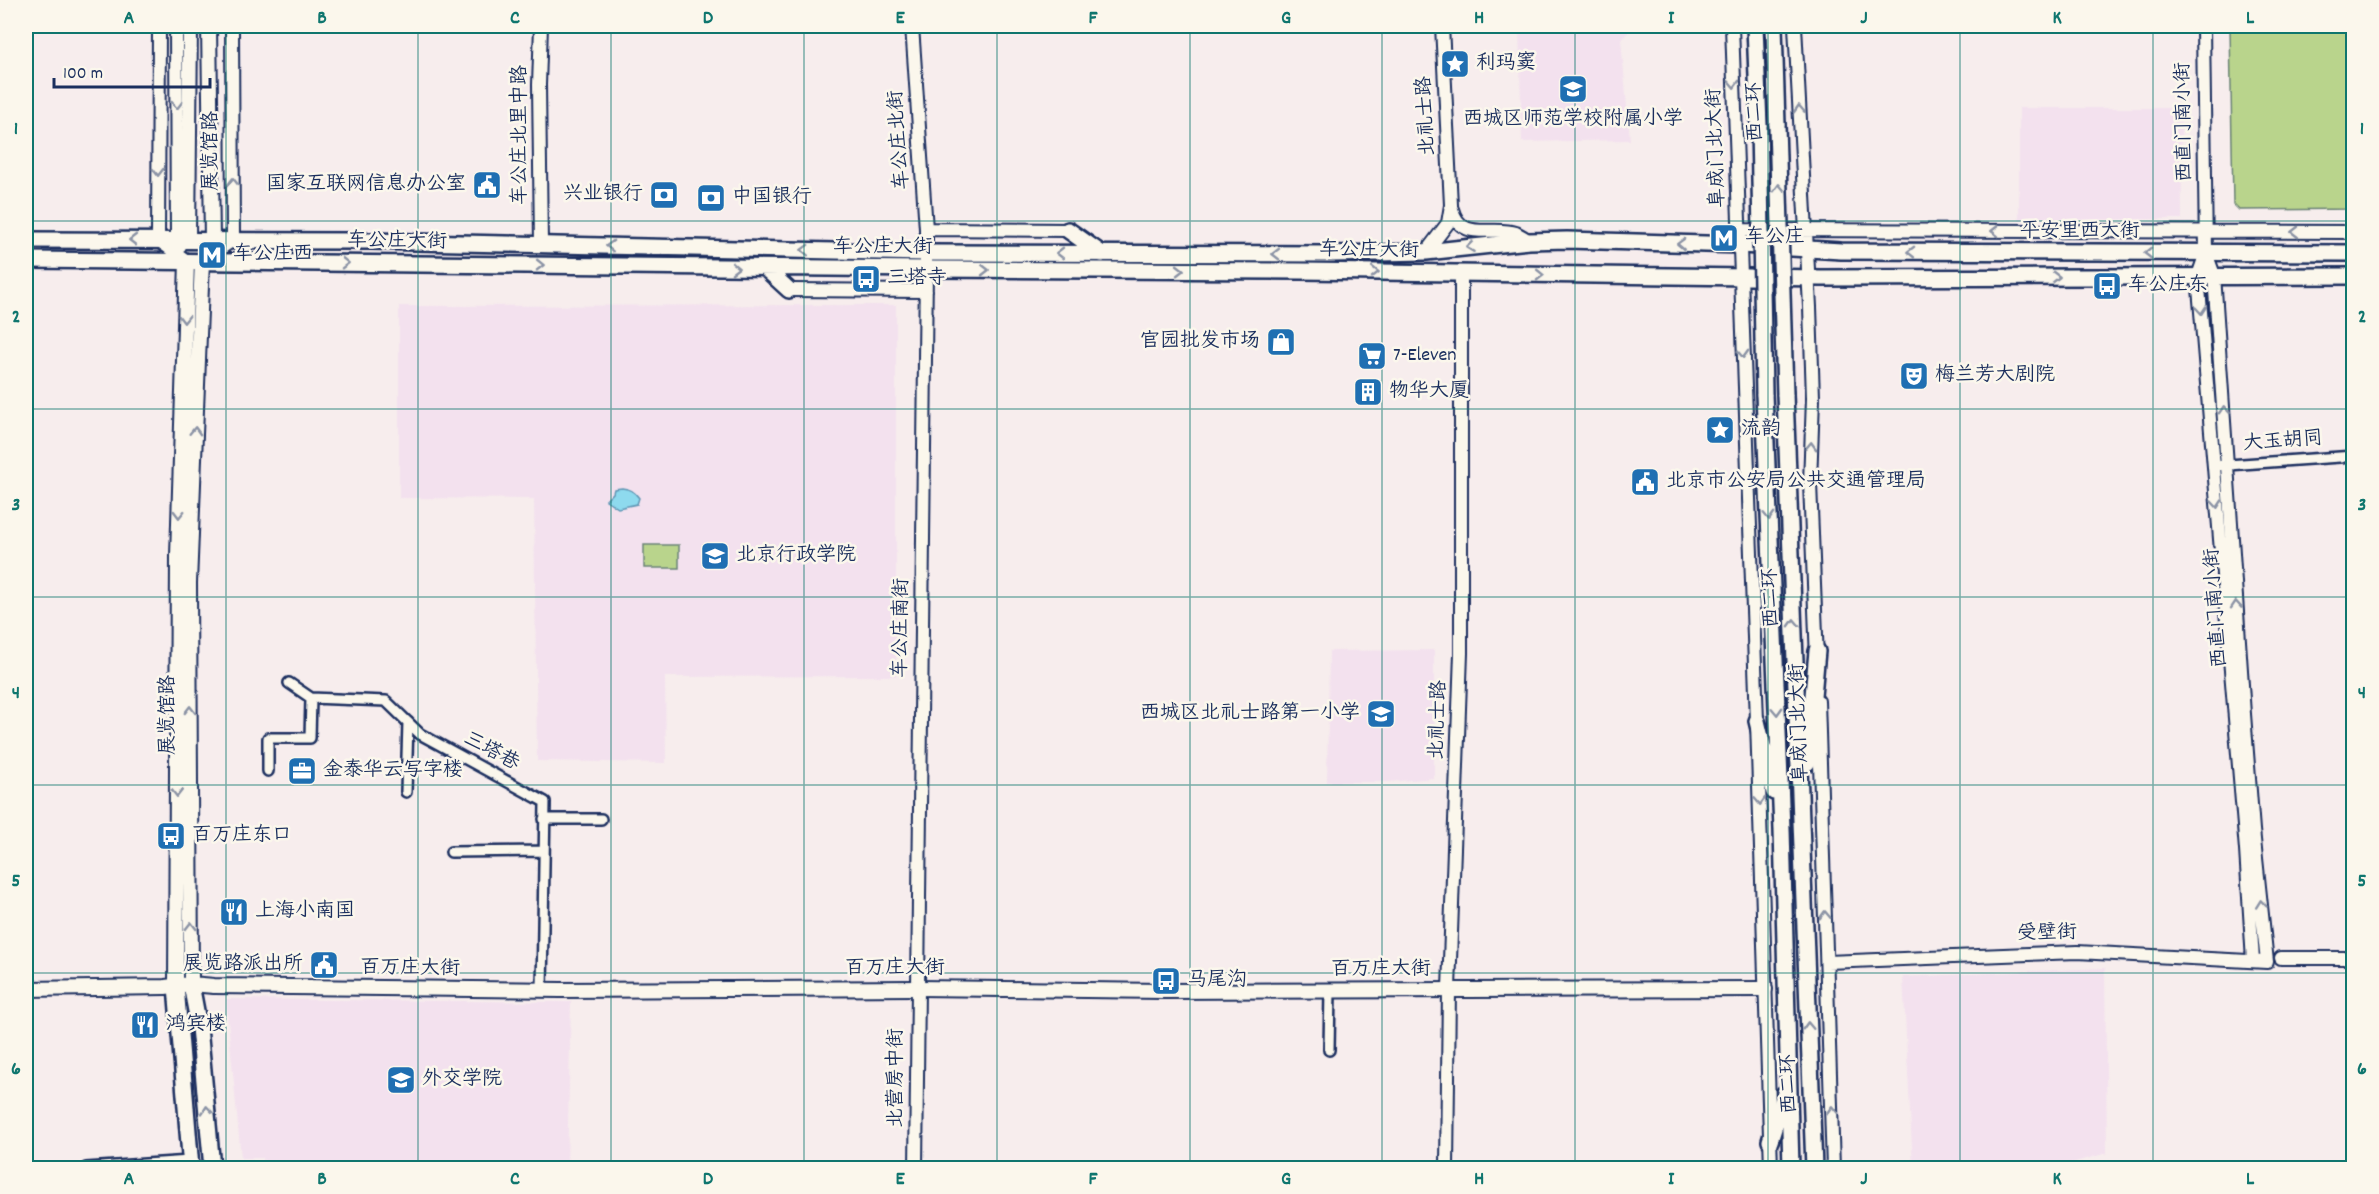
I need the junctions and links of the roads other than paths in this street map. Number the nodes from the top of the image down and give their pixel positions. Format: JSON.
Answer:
{"nodes":[{"id":1,"x":159,"y":26,"type":"edge"},
{"id":2,"x":169,"y":26,"type":"edge"},
{"id":3,"x":176,"y":26,"type":"edge"},
{"id":4,"x":189,"y":26,"type":"edge"},
{"id":5,"x":209,"y":26,"type":"edge"},
{"id":6,"x":232,"y":26,"type":"edge"},
{"id":7,"x":541,"y":26,"type":"edge"},
{"id":8,"x":912,"y":26,"type":"edge"},
{"id":9,"x":1442,"y":26,"type":"edge"},
{"id":10,"x":1732,"y":26,"type":"edge"},
{"id":11,"x":1755,"y":26,"type":"edge"},
{"id":12,"x":1774,"y":26,"type":"edge"},
{"id":13,"x":1795,"y":26,"type":"edge"},
{"id":14,"x":2203,"y":26,"type":"edge"},
{"id":15,"x":159,"y":71,"type":"junction"},
{"id":16,"x":1450,"y":205,"type":"junction"},
{"id":17,"x":926,"y":229,"type":"junction"},
{"id":18,"x":1068,"y":230,"type":"joint"},
{"id":19,"x":1806,"y":231,"type":"junction"},
{"id":20,"x":2206,"y":232,"type":"junction"},
{"id":21,"x":2354,"y":232,"type":"edge"},
{"id":22,"x":1739,"y":238,"type":"junction"},
{"id":23,"x":183,"y":239,"type":"junction"},
{"id":24,"x":26,"y":240,"type":"edge"},
{"id":25,"x":159,"y":240,"type":"junction"},
{"id":26,"x":212,"y":240,"type":"junction"},
{"id":27,"x":233,"y":240,"type":"junction"},
{"id":28,"x":1529,"y":241,"type":"junction"},
{"id":29,"x":541,"y":244,"type":"junction"},
{"id":30,"x":1807,"y":249,"type":"junction"},
{"id":31,"x":1426,"y":252,"type":"junction"},
{"id":32,"x":926,"y":253,"type":"junction"},
{"id":33,"x":2206,"y":253,"type":"junction"},
{"id":34,"x":2354,"y":253,"type":"edge"},
{"id":35,"x":1102,"y":254,"type":"junction"},
{"id":36,"x":26,"y":260,"type":"edge"},
{"id":37,"x":195,"y":261,"type":"junction"},
{"id":38,"x":765,"y":268,"type":"junction"},
{"id":39,"x":926,"y":269,"type":"junction"},
{"id":40,"x":1461,"y":274,"type":"junction"},
{"id":41,"x":1741,"y":276,"type":"junction"},
{"id":42,"x":1808,"y":276,"type":"junction"},
{"id":43,"x":2198,"y":276,"type":"junction"},
{"id":44,"x":2214,"y":276,"type":"junction"},
{"id":45,"x":2354,"y":276,"type":"edge"},
{"id":46,"x":789,"y":290,"type":"joint"},
{"id":47,"x":926,"y":291,"type":"junction"},
{"id":48,"x":2354,"y":456,"type":"edge"},
{"id":49,"x":2227,"y":464,"type":"junction"},
{"id":50,"x":2214,"y":466,"type":"junction"},
{"id":51,"x":1817,"y":651,"type":"junction"},
{"id":52,"x":289,"y":683,"type":"dead end"},
{"id":53,"x":311,"y":698,"type":"junction"},
{"id":54,"x":408,"y":722,"type":"junction"},
{"id":55,"x":1757,"y":722,"type":"junction"},
{"id":56,"x":268,"y":771,"type":"dead end"},
{"id":57,"x":406,"y":792,"type":"dead end"},
{"id":58,"x":544,"y":819,"type":"junction"},
{"id":59,"x":601,"y":819,"type":"dead end"},
{"id":60,"x":1801,"y":828,"type":"junction"},
{"id":61,"x":1782,"y":829,"type":"junction"},
{"id":62,"x":544,"y":851,"type":"junction"},
{"id":63,"x":451,"y":852,"type":"dead end"},
{"id":64,"x":2281,"y":958,"type":"dead end"},
{"id":65,"x":2354,"y":958,"type":"edge"},
{"id":66,"x":2253,"y":961,"type":"junction"},
{"id":67,"x":1827,"y":962,"type":"junction"},
{"id":68,"x":2267,"y":962,"type":"joint"},
{"id":69,"x":183,"y":985,"type":"junction"},
{"id":70,"x":917,"y":988,"type":"junction"},
{"id":71,"x":26,"y":989,"type":"edge"},
{"id":72,"x":1449,"y":989,"type":"junction"},
{"id":73,"x":1765,"y":989,"type":"junction"},
{"id":74,"x":542,"y":990,"type":"junction"},
{"id":75,"x":1330,"y":990,"type":"junction"},
{"id":76,"x":1329,"y":1050,"type":"dead end"},
{"id":77,"x":1789,"y":1078,"type":"junction"},
{"id":78,"x":1770,"y":1141,"type":"junction"},
{"id":79,"x":190,"y":1165,"type":"edge"},
{"id":80,"x":86,"y":1168,"type":"edge"},
{"id":81,"x":212,"y":1168,"type":"edge"},
{"id":82,"x":916,"y":1168,"type":"edge"},
{"id":83,"x":1447,"y":1168,"type":"edge"},
{"id":84,"x":1771,"y":1168,"type":"edge"},
{"id":85,"x":1791,"y":1168,"type":"edge"},
{"id":86,"x":1814,"y":1168,"type":"edge"},
{"id":87,"x":1833,"y":1168,"type":"edge"}],
"edges":[{"from":1,"to":15,"type":"street"},
{"from":2,"to":15,"type":"street"},
{"from":3,"to":23,"type":"street","name":"展览馆路","one_way":true},
{"from":4,"to":23,"type":"main road","name":"展览馆路"},
{"from":5,"to":26,"type":"main road","name":"展览馆路"},
{"from":27,"to":6,"type":"street","name":"展览馆路","one_way":true},
{"from":7,"to":29,"type":"street","name":"车公庄北里中路"},
{"from":8,"to":17,"type":"street","name":"车公庄北街"},
{"from":9,"to":16,"type":"street","name":"北礼士路"},
{"from":10,"to":22,"type":"street","name":"阜成门北大街","one_way":true},
{"from":11,"to":61,"type":"main road","name":"西二环","one_way":true,"bridge":true},
{"from":60,"to":12,"type":"main road","name":"西二环","one_way":true,"bridge":true},
{"from":19,"to":13,"type":"street","name":"阜成门北大街","one_way":true},
{"from":14,"to":20,"type":"street","name":"西直门南小街"},
{"from":15,"to":25,"type":"street","one_way":true},
{"from":16,"to":28,"type":"street"},
{"from":16,"to":31,"type":"street","name":"北礼士路"},
{"from":17,"to":18,"type":"street"},
{"from":17,"to":32,"type":"street","name":"车公庄北街"},
{"from":18,"to":35,"type":"main road"},
{"from":20,"to":19,"type":"street","one_way":true},
{"from":19,"to":22,"type":"street"},
{"from":19,"to":30,"type":"street","name":"阜成门北大街"},
{"from":21,"to":20,"type":"street","one_way":true},
{"from":20,"to":33,"type":"street","name":"西直门南小街"},
{"from":22,"to":28,"type":"main road","name":"车公庄大街","one_way":true},
{"from":22,"to":30,"type":"main road","name":"平安里西大街"},
{"from":22,"to":41,"type":"street","name":"阜成门北大街"},
{"from":23,"to":25,"type":"main road"},
{"from":23,"to":26,"type":"main road"},
{"from":23,"to":37,"type":"main road"},
{"from":25,"to":24,"type":"main road","one_way":true},
{"from":25,"to":37,"type":"street"},
{"from":26,"to":27,"type":"main road","name":"车公庄大街"},
{"from":26,"to":37,"type":"main road"},
{"from":27,"to":29,"type":"main road","name":"车公庄大街"},
{"from":27,"to":37,"type":"street"},
{"from":28,"to":31,"type":"main road","name":"车公庄大街","one_way":true},
{"from":32,"to":29,"type":"main road","name":"车公庄大街","one_way":true},
{"from":33,"to":30,"type":"main road","name":"平安里西大街","one_way":true},
{"from":30,"to":42,"type":"street","name":"阜成门北大街"},
{"from":31,"to":35,"type":"main road","name":"车公庄大街","one_way":true},
{"from":35,"to":32,"type":"main road","name":"车公庄大街","one_way":true},
{"from":32,"to":39,"type":"street","name":"车公庄北街"},
{"from":33,"to":34,"type":"main road","name":"平安里西大街"},
{"from":33,"to":43,"type":"street","name":"西直门南小街"},
{"from":33,"to":44,"type":"street","name":"西直门南小街"},
{"from":36,"to":37,"type":"main road","name":"车公庄大街"},
{"from":37,"to":38,"type":"main road","name":"车公庄大街","one_way":true},
{"from":37,"to":69,"type":"main road","name":"展览馆路"},
{"from":38,"to":39,"type":"main road","name":"车公庄大街"},
{"from":38,"to":46,"type":"main road"},
{"from":39,"to":40,"type":"main road","name":"车公庄大街","one_way":true},
{"from":39,"to":47,"type":"street","name":"车公庄南街"},
{"from":40,"to":41,"type":"main road","name":"车公庄大街","one_way":true},
{"from":40,"to":72,"type":"street","name":"北礼士路"},
{"from":41,"to":42,"type":"main road","name":"车公庄大街"},
{"from":41,"to":55,"type":"street","name":"阜成门北大街","one_way":true},
{"from":42,"to":43,"type":"main road","one_way":true},
{"from":51,"to":42,"type":"street","name":"阜成门北大街","one_way":true},
{"from":43,"to":44,"type":"main road"},
{"from":43,"to":50,"type":"street","name":"西直门南小街","one_way":true},
{"from":44,"to":45,"type":"main road"},
{"from":49,"to":44,"type":"street","name":"西直门南小街","one_way":true},
{"from":46,"to":47,"type":"street"},
{"from":47,"to":70,"type":"street","name":"车公庄南街"},
{"from":48,"to":49,"type":"street","name":"大玉胡同"},
{"from":49,"to":50,"type":"street","name":"大玉胡同"},
{"from":68,"to":49,"type":"street","name":"西直门南小街","one_way":true},
{"from":50,"to":66,"type":"street","name":"西直门南小街","one_way":true},
{"from":51,"to":60,"type":"main road"},
{"from":67,"to":51,"type":"street","name":"阜成门北大街","one_way":true},
{"from":52,"to":53,"type":"street"},
{"from":53,"to":54,"type":"street","name":"三塔巷"},
{"from":53,"to":56,"type":"street"},
{"from":54,"to":57,"type":"street"},
{"from":54,"to":58,"type":"street","name":"三塔巷"},
{"from":55,"to":61,"type":"main road"},
{"from":55,"to":73,"type":"street","name":"阜成门北大街","one_way":true},
{"from":58,"to":59,"type":"street"},
{"from":58,"to":62,"type":"street","name":"三塔巷"},
{"from":86,"to":60,"type":"main road","name":"西二环","one_way":true},
{"from":61,"to":77,"type":"main road","name":"西二环"},
{"from":62,"to":63,"type":"street"},
{"from":62,"to":74,"type":"street","name":"三塔巷"},
{"from":64,"to":65,"type":"street"},
{"from":66,"to":67,"type":"street","name":"受壁街"},
{"from":66,"to":68,"type":"street","name":"受壁街"},
{"from":87,"to":67,"type":"street","name":"阜成门北大街","one_way":true},
{"from":69,"to":71,"type":"main road","name":"百万庄大街"},
{"from":69,"to":74,"type":"main road","name":"百万庄大街"},
{"from":69,"to":79,"type":"main road","name":"展览馆路"},
{"from":81,"to":69,"type":"main road","name":"展览馆路","one_way":true},
{"from":70,"to":74,"type":"main road","name":"百万庄大街"},
{"from":70,"to":75,"type":"main road","name":"百万庄大街"},
{"from":70,"to":82,"type":"street","name":"北营房中街"},
{"from":72,"to":73,"type":"main road","name":"百万庄大街"},
{"from":72,"to":75,"type":"main road","name":"百万庄大街"},
{"from":72,"to":83,"type":"street","name":"北礼士路"},
{"from":73,"to":78,"type":"street","name":"阜成门北大街"},
{"from":75,"to":76,"type":"street"},
{"from":77,"to":78,"type":"main road"},
{"from":77,"to":85,"type":"main road","name":"西二环"},
{"from":78,"to":84,"type":"street","name":"阜成门北大街"},
{"from":79,"to":80,"type":"street"}]}
